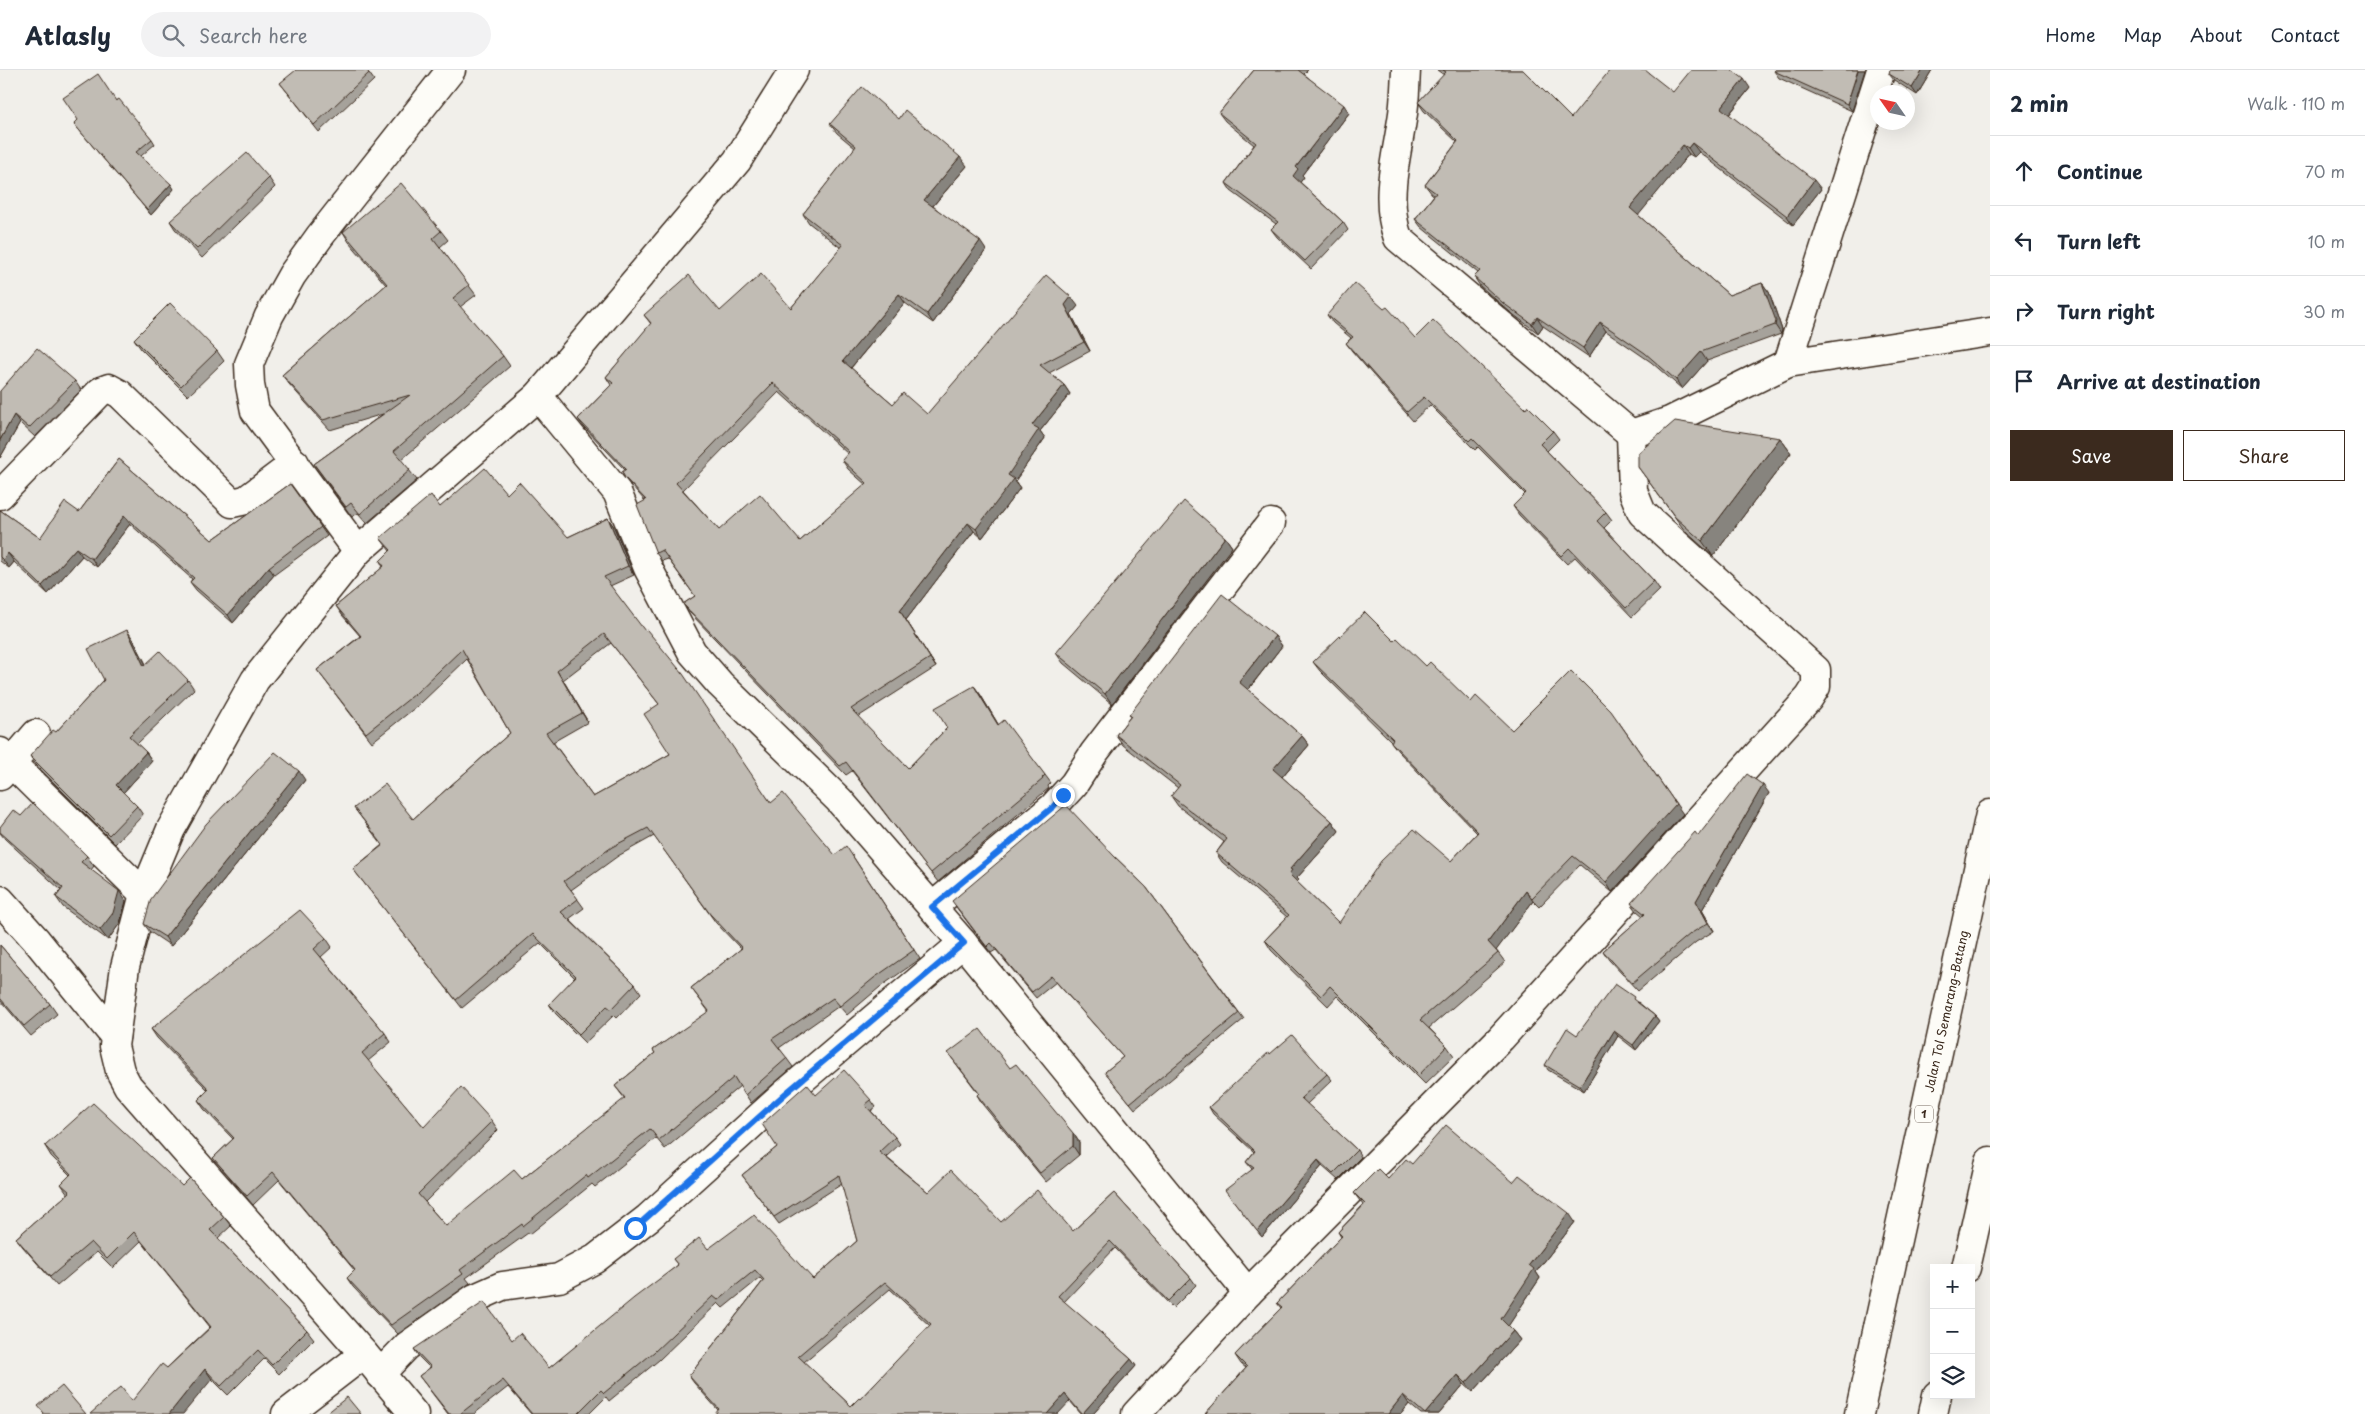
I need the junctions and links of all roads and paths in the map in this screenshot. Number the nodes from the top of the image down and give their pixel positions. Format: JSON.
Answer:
{"nodes":[{"id":1,"x":451,"y":70,"type":"edge"},
{"id":2,"x":794,"y":70,"type":"edge"},
{"id":3,"x":1406,"y":70,"type":"edge"},
{"id":4,"x":1881,"y":70,"type":"edge"},
{"id":5,"x":1990,"y":332,"type":"edge"},
{"id":6,"x":1788,"y":363,"type":"junction"},
{"id":7,"x":538,"y":396,"type":"junction"},
{"id":8,"x":1631,"y":434,"type":"junction"},
{"id":9,"x":295,"y":463,"type":"junction"},
{"id":10,"x":0,"y":495,"type":"edge"},
{"id":11,"x":1271,"y":523,"type":"dead end"},
{"id":12,"x":358,"y":551,"type":"junction"},
{"id":13,"x":36,"y":734,"type":"dead end"},
{"id":14,"x":4,"y":764,"type":"edge"},
{"id":15,"x":1990,"y":814,"type":"edge"},
{"id":16,"x":144,"y":894,"type":"junction"},
{"id":17,"x":0,"y":900,"type":"edge"},
{"id":18,"x":932,"y":907,"type":"junction"},
{"id":19,"x":964,"y":943,"type":"junction"},
{"id":20,"x":115,"y":1037,"type":"junction"},
{"id":21,"x":1990,"y":1162,"type":"edge"},
{"id":22,"x":1967,"y":1264,"type":"edge"},
{"id":23,"x":1248,"y":1293,"type":"junction"},
{"id":24,"x":372,"y":1364,"type":"junction"},
{"id":25,"x":1936,"y":1399,"type":"edge"},
{"id":26,"x":286,"y":1414,"type":"edge"},
{"id":27,"x":414,"y":1414,"type":"edge"},
{"id":28,"x":1136,"y":1414,"type":"edge"},
{"id":29,"x":1859,"y":1414,"type":"edge"},
{"id":30,"x":1933,"y":1414,"type":"edge"}],
"edges":[{"from":1,"to":9,"type":"main road"},
{"from":2,"to":7,"type":"main road"},
{"from":3,"to":8,"type":"main road"},
{"from":4,"to":6,"type":"main road"},
{"from":5,"to":6,"type":"main road"},
{"from":6,"to":8,"type":"main road"},
{"from":7,"to":12,"type":"main road"},
{"from":7,"to":18,"type":"main road"},
{"from":8,"to":23,"type":"main road"},
{"from":9,"to":10,"type":"main road"},
{"from":9,"to":12,"type":"main road"},
{"from":11,"to":18,"type":"main road"},
{"from":12,"to":16,"type":"main road"},
{"from":13,"to":14,"type":"main road"},
{"from":14,"to":16,"type":"main road"},
{"from":15,"to":29,"type":"main road","name":"Jalan Tol Semarang–Batang","number":"1"},
{"from":16,"to":20,"type":"main road"},
{"from":17,"to":20,"type":"main road"},
{"from":18,"to":19,"type":"main road"},
{"from":19,"to":23,"type":"main road"},
{"from":19,"to":24,"type":"main road"},
{"from":20,"to":24,"type":"main road"},
{"from":21,"to":22,"type":"main road"},
{"from":23,"to":28,"type":"main road"},
{"from":24,"to":26,"type":"main road"},
{"from":24,"to":27,"type":"main road"},
{"from":25,"to":30,"type":"main road"}]}
